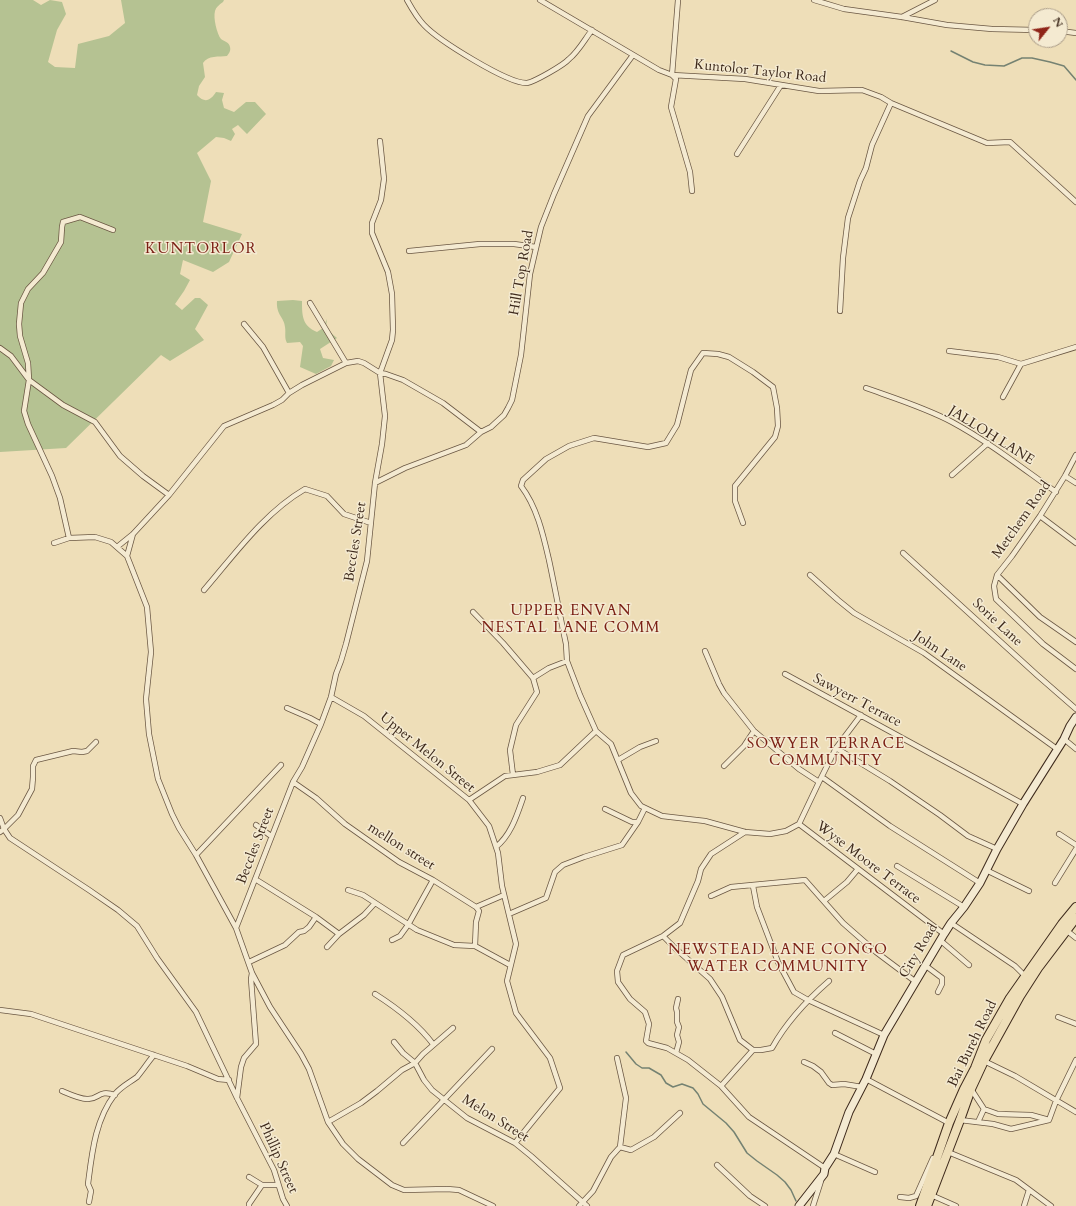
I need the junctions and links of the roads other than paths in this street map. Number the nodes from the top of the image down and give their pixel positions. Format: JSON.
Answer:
{"nodes":[{"id":1,"x":407,"y":0,"type":"edge"},
{"id":2,"x":540,"y":0,"type":"edge"},
{"id":3,"x":678,"y":0,"type":"edge"},
{"id":4,"x":814,"y":0,"type":"edge"},
{"id":5,"x":935,"y":0,"type":"edge"},
{"id":6,"x":902,"y":17,"type":"junction"},
{"id":7,"x":592,"y":30,"type":"junction"},
{"id":8,"x":1028,"y":30,"type":"edge"},
{"id":9,"x":633,"y":55,"type":"junction"},
{"id":10,"x":672,"y":75,"type":"junction"},
{"id":11,"x":781,"y":85,"type":"junction"},
{"id":12,"x":891,"y":103,"type":"junction"},
{"id":13,"x":380,"y":141,"type":"dead end"},
{"id":14,"x":737,"y":154,"type":"dead end"},
{"id":15,"x":692,"y":191,"type":"dead end"},
{"id":16,"x":1076,"y":202,"type":"edge"},
{"id":17,"x":113,"y":230,"type":"dead end"},
{"id":18,"x":536,"y":247,"type":"junction"},
{"id":19,"x":409,"y":251,"type":"dead end"},
{"id":20,"x":310,"y":303,"type":"dead end"},
{"id":21,"x":840,"y":311,"type":"dead end"},
{"id":22,"x":244,"y":324,"type":"dead end"},
{"id":23,"x":1076,"y":347,"type":"edge"},
{"id":24,"x":0,"y":348,"type":"edge"},
{"id":25,"x":949,"y":351,"type":"dead end"},
{"id":26,"x":346,"y":363,"type":"junction"},
{"id":27,"x":1021,"y":364,"type":"junction"},
{"id":28,"x":380,"y":373,"type":"junction"},
{"id":29,"x":29,"y":380,"type":"junction"},
{"id":30,"x":866,"y":388,"type":"dead end"},
{"id":31,"x":289,"y":393,"type":"junction"},
{"id":32,"x":1003,"y":397,"type":"dead end"},
{"id":33,"x":481,"y":432,"type":"junction"},
{"id":34,"x":988,"y":443,"type":"junction"},
{"id":35,"x":1076,"y":455,"type":"edge"},
{"id":36,"x":952,"y":475,"type":"dead end"},
{"id":37,"x":1065,"y":476,"type":"junction"},
{"id":38,"x":375,"y":483,"type":"junction"},
{"id":39,"x":1076,"y":483,"type":"edge"},
{"id":40,"x":1056,"y":492,"type":"junction"},
{"id":41,"x":169,"y":494,"type":"junction"},
{"id":42,"x":1040,"y":516,"type":"junction"},
{"id":43,"x":371,"y":523,"type":"junction"},
{"id":44,"x":743,"y":523,"type":"dead end"},
{"id":45,"x":133,"y":534,"type":"junction"},
{"id":46,"x":69,"y":538,"type":"junction"},
{"id":47,"x":54,"y":543,"type":"dead end"},
{"id":48,"x":1076,"y":543,"type":"edge"},
{"id":49,"x":118,"y":547,"type":"junction"},
{"id":50,"x":904,"y":553,"type":"dead end"},
{"id":51,"x":127,"y":556,"type":"junction"},
{"id":52,"x":810,"y":575,"type":"dead end"},
{"id":53,"x":997,"y":575,"type":"junction"},
{"id":54,"x":204,"y":590,"type":"dead end"},
{"id":55,"x":473,"y":612,"type":"dead end"},
{"id":56,"x":1076,"y":642,"type":"edge"},
{"id":57,"x":705,"y":651,"type":"dead end"},
{"id":58,"x":567,"y":660,"type":"junction"},
{"id":59,"x":1076,"y":669,"type":"edge"},
{"id":60,"x":785,"y":674,"type":"dead end"},
{"id":61,"x":533,"y":678,"type":"junction"},
{"id":62,"x":331,"y":697,"type":"junction"},
{"id":63,"x":287,"y":708,"type":"dead end"},
{"id":64,"x":1076,"y":709,"type":"edge"},
{"id":65,"x":861,"y":715,"type":"junction"},
{"id":66,"x":1076,"y":717,"type":"edge"},
{"id":67,"x":321,"y":724,"type":"junction"},
{"id":68,"x":596,"y":731,"type":"junction"},
{"id":69,"x":754,"y":731,"type":"junction"},
{"id":70,"x":1064,"y":739,"type":"junction"},
{"id":71,"x":656,"y":741,"type":"dead end"},
{"id":72,"x":96,"y":742,"type":"dead end"},
{"id":73,"x":836,"y":748,"type":"junction"},
{"id":74,"x":1057,"y":749,"type":"junction"},
{"id":75,"x":1076,"y":749,"type":"edge"},
{"id":76,"x":618,"y":760,"type":"junction"},
{"id":77,"x":282,"y":765,"type":"dead end"},
{"id":78,"x":724,"y":766,"type":"dead end"},
{"id":79,"x":513,"y":775,"type":"junction"},
{"id":80,"x":822,"y":777,"type":"junction"},
{"id":81,"x":293,"y":782,"type":"junction"},
{"id":82,"x":820,"y":782,"type":"junction"},
{"id":83,"x":523,"y":798,"type":"dead end"},
{"id":84,"x":469,"y":800,"type":"junction"},
{"id":85,"x":1023,"y":804,"type":"junction"},
{"id":86,"x":645,"y":808,"type":"junction"},
{"id":87,"x":605,"y":809,"type":"dead end"},
{"id":88,"x":0,"y":818,"type":"edge"},
{"id":89,"x":638,"y":822,"type":"junction"},
{"id":90,"x":798,"y":824,"type":"junction"},
{"id":91,"x":256,"y":825,"type":"dead end"},
{"id":92,"x":2,"y":830,"type":"edge"},
{"id":93,"x":744,"y":832,"type":"junction"},
{"id":94,"x":1059,"y":834,"type":"dead end"},
{"id":95,"x":271,"y":836,"type":"junction"},
{"id":96,"x":1076,"y":845,"type":"edge"},
{"id":97,"x":496,"y":847,"type":"junction"},
{"id":98,"x":1076,"y":849,"type":"edge"},
{"id":99,"x":996,"y":850,"type":"junction"},
{"id":100,"x":196,"y":855,"type":"junction"},
{"id":101,"x":897,"y":866,"type":"dead end"},
{"id":102,"x":858,"y":869,"type":"junction"},
{"id":103,"x":986,"y":870,"type":"junction"},
{"id":104,"x":255,"y":879,"type":"junction"},
{"id":105,"x":433,"y":880,"type":"junction"},
{"id":106,"x":980,"y":882,"type":"junction"},
{"id":107,"x":1055,"y":883,"type":"dead end"},
{"id":108,"x":753,"y":886,"type":"junction"},
{"id":109,"x":348,"y":890,"type":"dead end"},
{"id":110,"x":1029,"y":891,"type":"dead end"},
{"id":111,"x":504,"y":895,"type":"junction"},
{"id":112,"x":711,"y":896,"type":"dead end"},
{"id":113,"x":824,"y":901,"type":"junction"},
{"id":114,"x":375,"y":902,"type":"junction"},
{"id":115,"x":476,"y":907,"type":"junction"},
{"id":116,"x":964,"y":907,"type":"junction"},
{"id":117,"x":1076,"y":907,"type":"edge"},
{"id":118,"x":509,"y":914,"type":"junction"},
{"id":119,"x":316,"y":917,"type":"junction"},
{"id":120,"x":1076,"y":918,"type":"edge"},
{"id":121,"x":952,"y":923,"type":"junction"},
{"id":122,"x":408,"y":925,"type":"junction"},
{"id":123,"x":236,"y":928,"type":"junction"},
{"id":124,"x":1066,"y":930,"type":"junction"},
{"id":125,"x":339,"y":934,"type":"junction"},
{"id":126,"x":663,"y":936,"type":"junction"},
{"id":127,"x":943,"y":937,"type":"junction"},
{"id":128,"x":1076,"y":938,"type":"edge"},
{"id":129,"x":392,"y":940,"type":"dead end"},
{"id":130,"x":475,"y":946,"type":"junction"},
{"id":131,"x":328,"y":948,"type":"dead end"},
{"id":132,"x":249,"y":962,"type":"junction"},
{"id":133,"x":510,"y":965,"type":"junction"},
{"id":134,"x":969,"y":965,"type":"dead end"},
{"id":135,"x":926,"y":966,"type":"junction"},
{"id":136,"x":252,"y":973,"type":"junction"},
{"id":137,"x":1025,"y":976,"type":"junction"},
{"id":138,"x":829,"y":981,"type":"dead end"},
{"id":139,"x":916,"y":982,"type":"junction"},
{"id":140,"x":938,"y":992,"type":"dead end"},
{"id":141,"x":375,"y":994,"type":"dead end"},
{"id":142,"x":678,"y":999,"type":"dead end"},
{"id":143,"x":808,"y":1000,"type":"junction"},
{"id":144,"x":0,"y":1010,"type":"edge"},
{"id":145,"x":1058,"y":1017,"type":"dead end"},
{"id":146,"x":1076,"y":1024,"type":"edge"},
{"id":147,"x":453,"y":1028,"type":"dead end"},
{"id":148,"x":835,"y":1033,"type":"dead end"},
{"id":149,"x":884,"y":1035,"type":"junction"},
{"id":150,"x":394,"y":1042,"type":"dead end"},
{"id":151,"x":433,"y":1044,"type":"junction"},
{"id":152,"x":492,"y":1049,"type":"dead end"},
{"id":153,"x":754,"y":1050,"type":"junction"},
{"id":154,"x":676,"y":1053,"type":"junction"},
{"id":155,"x":876,"y":1054,"type":"junction"},
{"id":156,"x":154,"y":1055,"type":"junction"},
{"id":157,"x":617,"y":1058,"type":"dead end"},
{"id":158,"x":1076,"y":1060,"type":"edge"},
{"id":159,"x":984,"y":1061,"type":"junction"},
{"id":160,"x":804,"y":1062,"type":"dead end"},
{"id":161,"x":415,"y":1063,"type":"junction"},
{"id":162,"x":866,"y":1079,"type":"junction"},
{"id":163,"x":229,"y":1080,"type":"junction"},
{"id":164,"x":721,"y":1086,"type":"junction"},
{"id":165,"x":862,"y":1087,"type":"junction"},
{"id":166,"x":971,"y":1089,"type":"junction"},
{"id":167,"x":62,"y":1091,"type":"dead end"},
{"id":168,"x":115,"y":1095,"type":"junction"},
{"id":169,"x":237,"y":1098,"type":"junction"},
{"id":170,"x":445,"y":1100,"type":"junction"},
{"id":171,"x":1056,"y":1101,"type":"junction"},
{"id":172,"x":984,"y":1108,"type":"junction"},
{"id":173,"x":1076,"y":1112,"type":"edge"},
{"id":174,"x":680,"y":1113,"type":"dead end"},
{"id":175,"x":960,"y":1120,"type":"junction"},
{"id":176,"x":1049,"y":1120,"type":"junction"},
{"id":177,"x":328,"y":1122,"type":"junction"},
{"id":178,"x":978,"y":1122,"type":"junction"},
{"id":179,"x":947,"y":1123,"type":"junction"},
{"id":180,"x":403,"y":1143,"type":"dead end"},
{"id":181,"x":515,"y":1143,"type":"junction"},
{"id":182,"x":620,"y":1147,"type":"junction"},
{"id":183,"x":948,"y":1152,"type":"junction"},
{"id":184,"x":834,"y":1154,"type":"junction"},
{"id":185,"x":717,"y":1165,"type":"dead end"},
{"id":186,"x":825,"y":1171,"type":"junction"},
{"id":187,"x":875,"y":1172,"type":"dead end"},
{"id":188,"x":249,"y":1177,"type":"dead end"},
{"id":189,"x":262,"y":1185,"type":"junction"},
{"id":190,"x":278,"y":1185,"type":"junction"},
{"id":191,"x":1029,"y":1190,"type":"junction"},
{"id":192,"x":931,"y":1195,"type":"junction"},
{"id":193,"x":900,"y":1197,"type":"dead end"},
{"id":194,"x":89,"y":1202,"type":"dead end"},
{"id":195,"x":580,"y":1204,"type":"edge"},
{"id":196,"x":249,"y":1206,"type":"edge"},
{"id":197,"x":287,"y":1206,"type":"edge"},
{"id":198,"x":492,"y":1206,"type":"edge"},
{"id":199,"x":587,"y":1206,"type":"edge"},
{"id":200,"x":765,"y":1206,"type":"edge"},
{"id":201,"x":799,"y":1206,"type":"edge"},
{"id":202,"x":813,"y":1206,"type":"edge"},
{"id":203,"x":920,"y":1206,"type":"edge"},
{"id":204,"x":927,"y":1206,"type":"edge"},
{"id":205,"x":956,"y":1206,"type":"edge"},
{"id":206,"x":1024,"y":1206,"type":"edge"},
{"id":207,"x":1051,"y":1206,"type":"edge"}],
"edges":[{"from":1,"to":7,"type":"street"},
{"from":2,"to":7,"type":"street"},
{"from":3,"to":10,"type":"street"},
{"from":4,"to":6,"type":"street"},
{"from":5,"to":6,"type":"street"},
{"from":6,"to":8,"type":"street"},
{"from":7,"to":9,"type":"street"},
{"from":9,"to":10,"type":"street"},
{"from":9,"to":18,"type":"street","name":"Hill Top Road"},
{"from":10,"to":11,"type":"street","name":"Kuntolor Taylor Road"},
{"from":10,"to":15,"type":"street"},
{"from":11,"to":12,"type":"street","name":"Kuntolor Taylor Road"},
{"from":11,"to":14,"type":"street"},
{"from":12,"to":16,"type":"street","name":"Kuntolor Taylor Road"},
{"from":12,"to":21,"type":"street"},
{"from":13,"to":28,"type":"street"},
{"from":17,"to":29,"type":"street"},
{"from":18,"to":19,"type":"street"},
{"from":18,"to":33,"type":"street","name":"Hill Top Road"},
{"from":20,"to":26,"type":"street"},
{"from":22,"to":31,"type":"street"},
{"from":23,"to":27,"type":"street"},
{"from":24,"to":29,"type":"street"},
{"from":25,"to":27,"type":"street"},
{"from":26,"to":28,"type":"street"},
{"from":26,"to":31,"type":"street"},
{"from":27,"to":32,"type":"street"},
{"from":28,"to":33,"type":"street"},
{"from":28,"to":38,"type":"street","name":"Beccles Street"},
{"from":29,"to":41,"type":"street"},
{"from":29,"to":46,"type":"street"},
{"from":30,"to":34,"type":"street","name":"JALLOH LANE"},
{"from":31,"to":41,"type":"street"},
{"from":33,"to":38,"type":"street","name":"Hill Top Road"},
{"from":34,"to":36,"type":"street"},
{"from":34,"to":40,"type":"street","name":"JALLOH LANE"},
{"from":35,"to":37,"type":"street","name":"Metchem Road"},
{"from":37,"to":39,"type":"street"},
{"from":37,"to":40,"type":"street","name":"Metchem Road"},
{"from":38,"to":43,"type":"street","name":"Beccles Street"},
{"from":40,"to":42,"type":"street","name":"Metchem Road"},
{"from":41,"to":45,"type":"street"},
{"from":42,"to":48,"type":"street"},
{"from":42,"to":53,"type":"street","name":"Metchem Road"},
{"from":43,"to":54,"type":"street"},
{"from":43,"to":62,"type":"street","name":"Beccles Street"},
{"from":44,"to":58,"type":"street"},
{"from":45,"to":49,"type":"street"},
{"from":45,"to":51,"type":"street"},
{"from":46,"to":47,"type":"street"},
{"from":46,"to":49,"type":"street"},
{"from":49,"to":51,"type":"street"},
{"from":50,"to":64,"type":"street","name":"Sorie Lane"},
{"from":51,"to":100,"type":"street"},
{"from":52,"to":74,"type":"street","name":"John Lane"},
{"from":53,"to":56,"type":"street"},
{"from":53,"to":59,"type":"street","name":"Metchem Road"},
{"from":55,"to":61,"type":"street"},
{"from":57,"to":69,"type":"street"},
{"from":58,"to":61,"type":"street"},
{"from":58,"to":68,"type":"street"},
{"from":60,"to":65,"type":"street","name":"Sawyerr Terrace"},
{"from":61,"to":79,"type":"street"},
{"from":62,"to":67,"type":"street","name":"Beccles Street"},
{"from":62,"to":84,"type":"street","name":"Upper Melon Street"},
{"from":63,"to":67,"type":"street"},
{"from":65,"to":73,"type":"street"},
{"from":65,"to":85,"type":"street","name":"Sawyerr Terrace"},
{"from":66,"to":70,"type":"main road","name":"City Road"},
{"from":67,"to":81,"type":"street","name":"Beccles Street"},
{"from":68,"to":76,"type":"street"},
{"from":68,"to":79,"type":"street"},
{"from":69,"to":78,"type":"street"},
{"from":69,"to":82,"type":"street"},
{"from":70,"to":74,"type":"main road","name":"City Road"},
{"from":70,"to":75,"type":"street"},
{"from":71,"to":76,"type":"street"},
{"from":72,"to":92,"type":"street"},
{"from":73,"to":80,"type":"street"},
{"from":73,"to":99,"type":"street"},
{"from":74,"to":85,"type":"main road","name":"City Road"},
{"from":76,"to":86,"type":"street"},
{"from":77,"to":100,"type":"street"},
{"from":79,"to":84,"type":"street"},
{"from":80,"to":82,"type":"street"},
{"from":80,"to":106,"type":"street"},
{"from":81,"to":95,"type":"street","name":"Beccles Street"},
{"from":81,"to":105,"type":"street","name":"mellon street"},
{"from":82,"to":90,"type":"street"},
{"from":83,"to":97,"type":"street"},
{"from":84,"to":97,"type":"street","name":"Upper Melon Street"},
{"from":85,"to":99,"type":"main road","name":"City Road"},
{"from":86,"to":89,"type":"street"},
{"from":86,"to":93,"type":"street"},
{"from":87,"to":89,"type":"street"},
{"from":88,"to":92,"type":"street"},
{"from":89,"to":118,"type":"street"},
{"from":90,"to":93,"type":"street"},
{"from":90,"to":102,"type":"street","name":"Wyse Moore Terrace"},
{"from":91,"to":95,"type":"street"},
{"from":92,"to":163,"type":"street","name":"Phillip Street"},
{"from":93,"to":126,"type":"street"},
{"from":94,"to":96,"type":"street"},
{"from":95,"to":104,"type":"street","name":"Beccles Street"},
{"from":97,"to":111,"type":"street","name":"Upper Melon Street"},
{"from":98,"to":107,"type":"street"},
{"from":99,"to":103,"type":"main road","name":"City Road"},
{"from":100,"to":123,"type":"street"},
{"from":101,"to":116,"type":"street"},
{"from":102,"to":113,"type":"street"},
{"from":102,"to":127,"type":"street","name":"Wyse Moore Terrace"},
{"from":103,"to":106,"type":"main road","name":"City Road"},
{"from":103,"to":110,"type":"street"},
{"from":104,"to":119,"type":"street"},
{"from":104,"to":123,"type":"street","name":"Beccles Street"},
{"from":105,"to":115,"type":"street","name":"mellon street"},
{"from":105,"to":122,"type":"street"},
{"from":106,"to":116,"type":"main road","name":"City Road"},
{"from":108,"to":112,"type":"street"},
{"from":108,"to":113,"type":"street"},
{"from":108,"to":143,"type":"street"},
{"from":109,"to":114,"type":"street"},
{"from":111,"to":115,"type":"street"},
{"from":111,"to":118,"type":"street","name":"Upper Melon Street"},
{"from":113,"to":139,"type":"street"},
{"from":114,"to":122,"type":"street"},
{"from":114,"to":125,"type":"street"},
{"from":115,"to":130,"type":"street"},
{"from":116,"to":121,"type":"main road","name":"City Road"},
{"from":117,"to":137,"type":"highway","name":"Bai Bureh Road"},
{"from":118,"to":133,"type":"street","name":"Upper Melon Street"},
{"from":119,"to":125,"type":"street"},
{"from":119,"to":132,"type":"street"},
{"from":120,"to":124,"type":"highway","name":"Bai Bureh Road"},
{"from":121,"to":127,"type":"main road","name":"City Road"},
{"from":121,"to":137,"type":"street"},
{"from":122,"to":129,"type":"street"},
{"from":122,"to":130,"type":"street"},
{"from":123,"to":132,"type":"street"},
{"from":124,"to":128,"type":"street"},
{"from":124,"to":159,"type":"highway","name":"Bai Bureh Road"},
{"from":125,"to":131,"type":"street"},
{"from":126,"to":153,"type":"street"},
{"from":126,"to":154,"type":"street"},
{"from":127,"to":134,"type":"street","name":"Wyse Moore Terrace"},
{"from":127,"to":135,"type":"main road","name":"City Road"},
{"from":130,"to":133,"type":"street"},
{"from":132,"to":136,"type":"street"},
{"from":133,"to":181,"type":"street","name":"Upper Melon Street"},
{"from":135,"to":139,"type":"main road","name":"City Road"},
{"from":135,"to":140,"type":"street"},
{"from":136,"to":169,"type":"street"},
{"from":136,"to":177,"type":"street"},
{"from":137,"to":179,"type":"highway","name":"Bai Bureh Road"},
{"from":138,"to":143,"type":"street"},
{"from":139,"to":149,"type":"main road","name":"City Road"},
{"from":141,"to":151,"type":"street"},
{"from":142,"to":154,"type":"street"},
{"from":143,"to":149,"type":"street"},
{"from":143,"to":153,"type":"street"},
{"from":144,"to":156,"type":"street"},
{"from":145,"to":146,"type":"street"},
{"from":147,"to":151,"type":"street"},
{"from":148,"to":155,"type":"street"},
{"from":149,"to":155,"type":"main road","name":"City Road"},
{"from":150,"to":161,"type":"street","name":"Melon Street"},
{"from":151,"to":161,"type":"street"},
{"from":152,"to":170,"type":"street"},
{"from":153,"to":164,"type":"street"},
{"from":154,"to":164,"type":"street"},
{"from":155,"to":162,"type":"main road","name":"City Road"},
{"from":156,"to":163,"type":"street"},
{"from":156,"to":168,"type":"street"},
{"from":157,"to":182,"type":"street"},
{"from":158,"to":171,"type":"street"},
{"from":159,"to":166,"type":"highway","name":"Bai Bureh Road"},
{"from":159,"to":171,"type":"street"},
{"from":160,"to":165,"type":"street"},
{"from":161,"to":170,"type":"street","name":"Melon Street"},
{"from":161,"to":177,"type":"street"},
{"from":162,"to":165,"type":"main road","name":"City Road"},
{"from":162,"to":179,"type":"street"},
{"from":163,"to":169,"type":"street","name":"Phillip Street"},
{"from":164,"to":186,"type":"street"},
{"from":165,"to":184,"type":"main road","name":"City Road"},
{"from":166,"to":172,"type":"street"},
{"from":166,"to":175,"type":"highway","name":"Bai Bureh Road"},
{"from":167,"to":168,"type":"street"},
{"from":168,"to":194,"type":"street"},
{"from":169,"to":190,"type":"street","name":"Phillip Street"},
{"from":170,"to":180,"type":"street"},
{"from":170,"to":181,"type":"street","name":"Melon Street"},
{"from":171,"to":173,"type":"street"},
{"from":171,"to":176,"type":"street"},
{"from":172,"to":176,"type":"street"},
{"from":172,"to":178,"type":"street"},
{"from":174,"to":182,"type":"street"},
{"from":175,"to":178,"type":"street"},
{"from":175,"to":183,"type":"highway","name":"Bai Bureh Road"},
{"from":176,"to":178,"type":"street"},
{"from":177,"to":198,"type":"street"},
{"from":179,"to":193,"type":"street"},
{"from":179,"to":203,"type":"highway","name":"Bai Bureh Road"},
{"from":181,"to":195,"type":"street","name":"Melon Street"},
{"from":182,"to":195,"type":"street"},
{"from":183,"to":191,"type":"street"},
{"from":183,"to":192,"type":"highway","name":"Bai Bureh Road"},
{"from":184,"to":186,"type":"main road","name":"City Road"},
{"from":184,"to":187,"type":"street"},
{"from":185,"to":200,"type":"street"},
{"from":186,"to":201,"type":"main road","name":"City Road"},
{"from":186,"to":202,"type":"street"},
{"from":188,"to":189,"type":"street"},
{"from":189,"to":190,"type":"street"},
{"from":189,"to":196,"type":"street"},
{"from":190,"to":197,"type":"street","name":"Phillip Street"},
{"from":191,"to":206,"type":"street"},
{"from":191,"to":207,"type":"street"},
{"from":192,"to":204,"type":"highway","name":"Bai Bureh Road"},
{"from":192,"to":205,"type":"street"},
{"from":195,"to":199,"type":"street","name":"Melon Street"}]}
